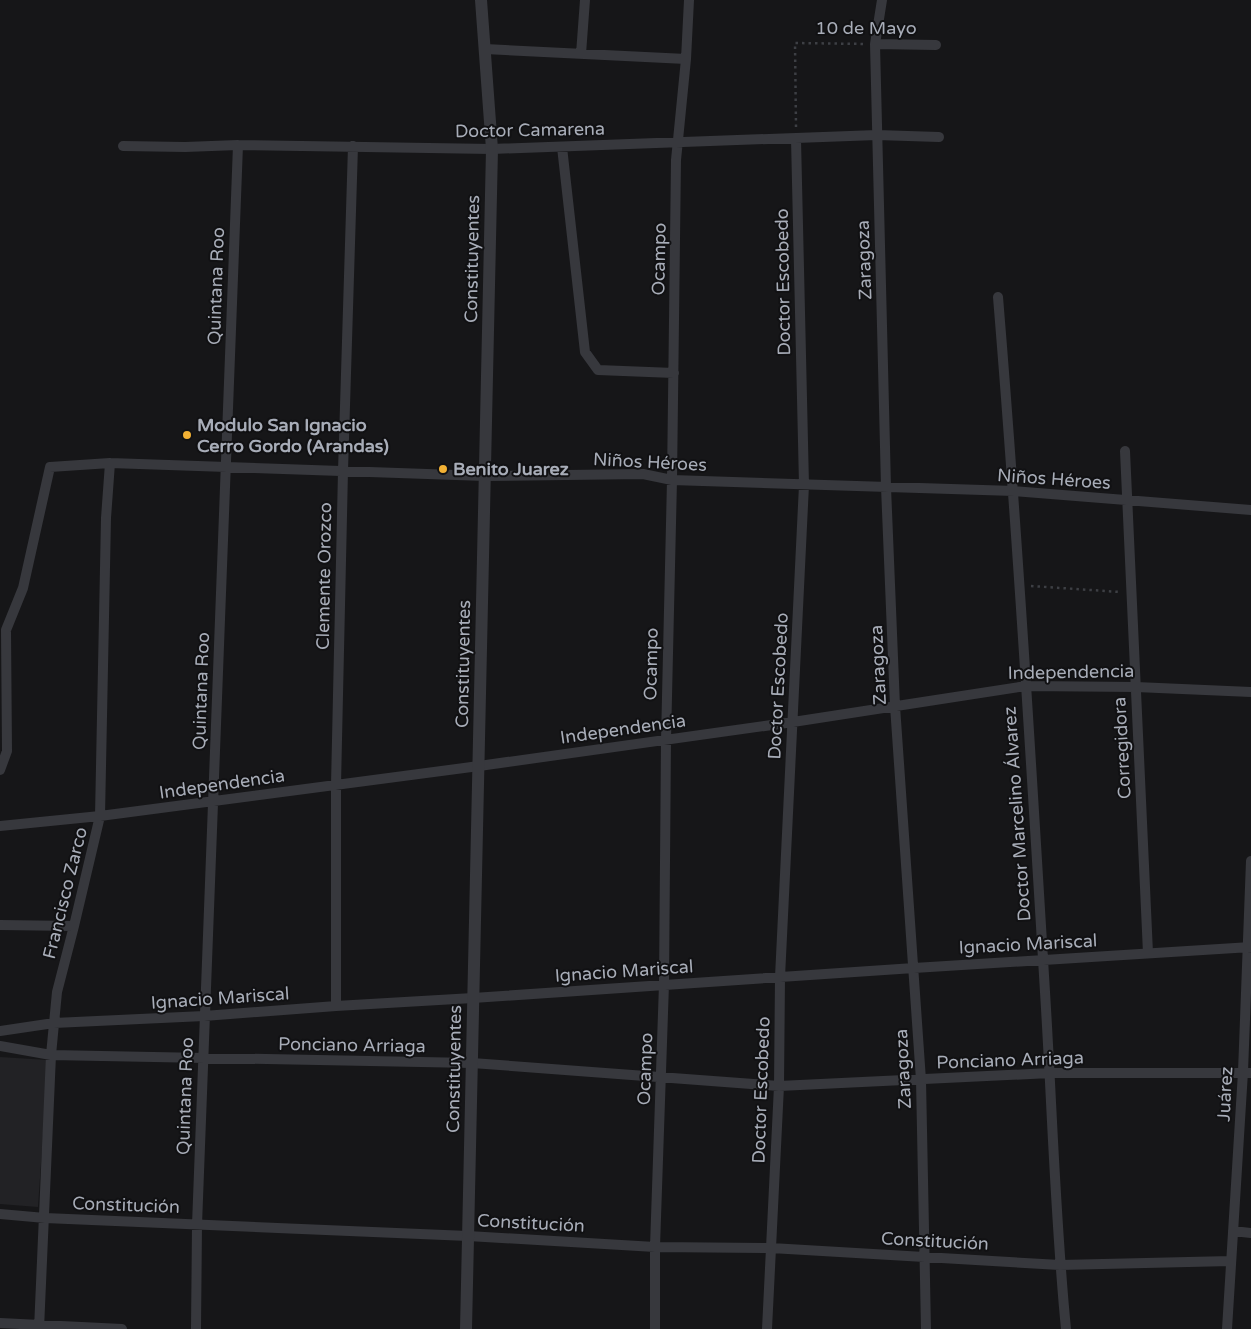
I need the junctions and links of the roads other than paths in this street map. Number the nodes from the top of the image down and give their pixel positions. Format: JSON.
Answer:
{"nodes":[{"id":1,"x":481,"y":0,"type":"edge"},
{"id":2,"x":585,"y":0,"type":"edge"},
{"id":3,"x":689,"y":0,"type":"edge"},
{"id":4,"x":882,"y":0,"type":"edge"},
{"id":5,"x":874,"y":44,"type":"junction"},
{"id":6,"x":936,"y":44,"type":"dead end"},
{"id":7,"x":484,"y":49,"type":"junction"},
{"id":8,"x":581,"y":54,"type":"junction"},
{"id":9,"x":686,"y":59,"type":"junction"},
{"id":10,"x":877,"y":135,"type":"junction"},
{"id":11,"x":939,"y":138,"type":"dead end"},
{"id":12,"x":796,"y":139,"type":"junction"},
{"id":13,"x":678,"y":143,"type":"junction"},
{"id":14,"x":238,"y":144,"type":"junction"},
{"id":15,"x":122,"y":146,"type":"dead end"},
{"id":16,"x":353,"y":146,"type":"junction"},
{"id":17,"x":562,"y":147,"type":"junction"},
{"id":18,"x":492,"y":149,"type":"junction"},
{"id":19,"x":998,"y":297,"type":"dead end"},
{"id":20,"x":674,"y":373,"type":"junction"},
{"id":21,"x":1125,"y":451,"type":"dead end"},
{"id":22,"x":110,"y":463,"type":"junction"},
{"id":23,"x":225,"y":467,"type":"junction"},
{"id":24,"x":343,"y":471,"type":"junction"},
{"id":25,"x":485,"y":476,"type":"junction"},
{"id":26,"x":672,"y":480,"type":"junction"},
{"id":27,"x":804,"y":485,"type":"junction"},
{"id":28,"x":886,"y":487,"type":"junction"},
{"id":29,"x":1014,"y":491,"type":"junction"},
{"id":30,"x":1128,"y":500,"type":"junction"},
{"id":31,"x":1251,"y":510,"type":"edge"},
{"id":32,"x":3,"y":630,"type":"edge"},
{"id":33,"x":1026,"y":686,"type":"junction"},
{"id":34,"x":1136,"y":687,"type":"junction"},
{"id":35,"x":1251,"y":692,"type":"edge"},
{"id":36,"x":896,"y":706,"type":"junction"},
{"id":37,"x":793,"y":722,"type":"junction"},
{"id":38,"x":666,"y":740,"type":"junction"},
{"id":39,"x":478,"y":766,"type":"junction"},
{"id":40,"x":0,"y":770,"type":"edge"},
{"id":41,"x":336,"y":785,"type":"junction"},
{"id":42,"x":213,"y":802,"type":"junction"},
{"id":43,"x":100,"y":816,"type":"junction"},
{"id":44,"x":0,"y":826,"type":"edge"},
{"id":45,"x":1251,"y":861,"type":"edge"},
{"id":46,"x":0,"y":925,"type":"edge"},
{"id":47,"x":74,"y":926,"type":"junction"},
{"id":48,"x":1249,"y":947,"type":"edge"},
{"id":49,"x":1148,"y":953,"type":"junction"},
{"id":50,"x":1043,"y":960,"type":"junction"},
{"id":51,"x":914,"y":968,"type":"junction"},
{"id":52,"x":780,"y":976,"type":"junction"},
{"id":53,"x":664,"y":984,"type":"junction"},
{"id":54,"x":473,"y":998,"type":"junction"},
{"id":55,"x":336,"y":1006,"type":"junction"},
{"id":56,"x":204,"y":1016,"type":"junction"},
{"id":57,"x":54,"y":1023,"type":"junction"},
{"id":58,"x":0,"y":1031,"type":"edge"},
{"id":59,"x":0,"y":1046,"type":"edge"},
{"id":60,"x":51,"y":1055,"type":"junction"},
{"id":61,"x":203,"y":1058,"type":"junction"},
{"id":62,"x":472,"y":1063,"type":"junction"},
{"id":63,"x":1050,"y":1073,"type":"junction"},
{"id":64,"x":1247,"y":1073,"type":"edge"},
{"id":65,"x":662,"y":1077,"type":"junction"},
{"id":66,"x":921,"y":1080,"type":"junction"},
{"id":67,"x":779,"y":1086,"type":"junction"},
{"id":68,"x":0,"y":1214,"type":"edge"},
{"id":69,"x":45,"y":1218,"type":"junction"},
{"id":70,"x":197,"y":1224,"type":"junction"},
{"id":71,"x":1233,"y":1231,"type":"junction"},
{"id":72,"x":1251,"y":1232,"type":"edge"},
{"id":73,"x":468,"y":1236,"type":"junction"},
{"id":74,"x":655,"y":1247,"type":"junction"},
{"id":75,"x":771,"y":1248,"type":"junction"},
{"id":76,"x":926,"y":1257,"type":"junction"},
{"id":77,"x":1231,"y":1261,"type":"junction"},
{"id":78,"x":1060,"y":1265,"type":"junction"},
{"id":79,"x":0,"y":1323,"type":"edge"},
{"id":80,"x":39,"y":1327,"type":"edge"},
{"id":81,"x":122,"y":1329,"type":"edge"},
{"id":82,"x":196,"y":1329,"type":"edge"},
{"id":83,"x":466,"y":1329,"type":"edge"},
{"id":84,"x":655,"y":1329,"type":"edge"},
{"id":85,"x":766,"y":1329,"type":"edge"},
{"id":86,"x":926,"y":1329,"type":"edge"},
{"id":87,"x":1066,"y":1329,"type":"edge"},
{"id":88,"x":1228,"y":1329,"type":"edge"}],
"edges":[{"from":1,"to":7,"type":"street","name":"Constituyentes"},
{"from":2,"to":8,"type":"street"},
{"from":3,"to":9,"type":"street","name":"Ocampo"},
{"from":4,"to":5,"type":"street","name":"Zaragoza"},
{"from":5,"to":6,"type":"street","name":"10 de Mayo"},
{"from":5,"to":10,"type":"street","name":"Zaragoza"},
{"from":7,"to":8,"type":"street"},
{"from":7,"to":18,"type":"street","name":"Constituyentes"},
{"from":8,"to":9,"type":"street"},
{"from":9,"to":13,"type":"street","name":"Ocampo"},
{"from":10,"to":11,"type":"street","name":"Doctor Camarena"},
{"from":10,"to":12,"type":"street","name":"Doctor Camarena"},
{"from":10,"to":28,"type":"street","name":"Zaragoza"},
{"from":12,"to":13,"type":"street","name":"Doctor Camarena"},
{"from":12,"to":27,"type":"street","name":"Doctor Escobedo"},
{"from":13,"to":17,"type":"street","name":"Doctor Camarena"},
{"from":13,"to":20,"type":"street","name":"Ocampo"},
{"from":14,"to":15,"type":"street","name":"Doctor Camarena"},
{"from":14,"to":16,"type":"street","name":"Doctor Camarena"},
{"from":14,"to":23,"type":"street","name":"Quintana Roo"},
{"from":16,"to":18,"type":"street","name":"Doctor Camarena"},
{"from":16,"to":24,"type":"street","name":"Clemente Orozco"},
{"from":17,"to":18,"type":"street","name":"Doctor Camarena"},
{"from":17,"to":20,"type":"street"},
{"from":18,"to":25,"type":"street","name":"Constituyentes"},
{"from":19,"to":29,"type":"street","name":"Doctor Marcelino Álvarez"},
{"from":20,"to":26,"type":"street","name":"Ocampo"},
{"from":21,"to":30,"type":"street","name":"Corregidora"},
{"from":22,"to":23,"type":"street","name":"Niños Héroes"},
{"from":22,"to":32,"type":"street","name":"Niños Héroes"},
{"from":22,"to":43,"type":"street","name":"Francisco Zarco"},
{"from":23,"to":24,"type":"street","name":"Niños Héroes"},
{"from":23,"to":42,"type":"street","name":"Quintana Roo"},
{"from":24,"to":25,"type":"street","name":"Niños Héroes"},
{"from":24,"to":41,"type":"street","name":"Clemente Orozco"},
{"from":25,"to":26,"type":"street","name":"Niños Héroes"},
{"from":25,"to":39,"type":"street","name":"Constituyentes"},
{"from":26,"to":27,"type":"street","name":"Niños Héroes"},
{"from":26,"to":38,"type":"street","name":"Ocampo"},
{"from":27,"to":28,"type":"street","name":"Niños Héroes"},
{"from":27,"to":37,"type":"street","name":"Doctor Escobedo"},
{"from":28,"to":29,"type":"street","name":"Niños Héroes"},
{"from":28,"to":36,"type":"street","name":"Zaragoza"},
{"from":29,"to":30,"type":"street","name":"Niños Héroes"},
{"from":29,"to":33,"type":"street","name":"Doctor Marcelino Álvarez"},
{"from":30,"to":31,"type":"street","name":"Niños Héroes"},
{"from":30,"to":34,"type":"street","name":"Corregidora"},
{"from":32,"to":40,"type":"street"},
{"from":33,"to":34,"type":"street","name":"Independencia"},
{"from":33,"to":36,"type":"street","name":"Independencia"},
{"from":33,"to":50,"type":"street","name":"Doctor Marcelino Álvarez"},
{"from":34,"to":35,"type":"street","name":"Independencia"},
{"from":34,"to":49,"type":"street","name":"Corregidora"},
{"from":36,"to":37,"type":"street","name":"Independencia"},
{"from":36,"to":51,"type":"street","name":"Zaragoza"},
{"from":37,"to":38,"type":"street","name":"Independencia"},
{"from":37,"to":52,"type":"street","name":"Doctor Escobedo"},
{"from":38,"to":39,"type":"street","name":"Independencia"},
{"from":38,"to":53,"type":"street","name":"Ocampo"},
{"from":39,"to":41,"type":"street","name":"Independencia"},
{"from":39,"to":54,"type":"street","name":"Constituyentes"},
{"from":41,"to":42,"type":"street","name":"Independencia"},
{"from":41,"to":55,"type":"street","name":"Clemente Orozco"},
{"from":42,"to":43,"type":"street","name":"Independencia"},
{"from":42,"to":56,"type":"street","name":"Quintana Roo"},
{"from":43,"to":44,"type":"street","name":"Independencia"},
{"from":43,"to":47,"type":"street","name":"Francisco Zarco"},
{"from":45,"to":48,"type":"street","name":"Juárez"},
{"from":46,"to":47,"type":"street"},
{"from":47,"to":57,"type":"street","name":"Francisco Zarco"},
{"from":48,"to":49,"type":"street","name":"Ignacio Mariscal"},
{"from":48,"to":64,"type":"street","name":"Juárez"},
{"from":49,"to":50,"type":"street","name":"Ignacio Mariscal"},
{"from":50,"to":51,"type":"street","name":"Ignacio Mariscal"},
{"from":50,"to":63,"type":"street","name":"Doctor Marcelino Álvarez"},
{"from":51,"to":52,"type":"street","name":"Ignacio Mariscal"},
{"from":51,"to":66,"type":"street","name":"Zaragoza"},
{"from":52,"to":53,"type":"street","name":"Ignacio Mariscal"},
{"from":52,"to":67,"type":"street","name":"Doctor Escobedo"},
{"from":53,"to":54,"type":"street","name":"Ignacio Mariscal"},
{"from":53,"to":65,"type":"street","name":"Ocampo"},
{"from":54,"to":55,"type":"street","name":"Ignacio Mariscal"},
{"from":54,"to":62,"type":"street","name":"Constituyentes"},
{"from":55,"to":56,"type":"street","name":"Ignacio Mariscal"},
{"from":56,"to":57,"type":"street","name":"Ignacio Mariscal"},
{"from":56,"to":61,"type":"street","name":"Quintana Roo"},
{"from":57,"to":58,"type":"street","name":"Ignacio Mariscal"},
{"from":57,"to":60,"type":"street","name":"Francisco Zarco"},
{"from":59,"to":60,"type":"street","name":"Ponciano Arriaga"},
{"from":60,"to":61,"type":"street","name":"Ponciano Arriaga"},
{"from":60,"to":69,"type":"street","name":"Francisco Zarco"},
{"from":61,"to":62,"type":"street","name":"Ponciano Arriaga"},
{"from":61,"to":70,"type":"street","name":"Quintana Roo"},
{"from":62,"to":65,"type":"street","name":"Ponciano Arriaga"},
{"from":62,"to":73,"type":"street","name":"Constituyentes"},
{"from":63,"to":64,"type":"street","name":"Ponciano Arriaga"},
{"from":63,"to":66,"type":"street","name":"Ponciano Arriaga"},
{"from":63,"to":78,"type":"street","name":"Doctor Marcelino Álvarez"},
{"from":64,"to":71,"type":"street","name":"Juárez"},
{"from":65,"to":67,"type":"street","name":"Ponciano Arriaga"},
{"from":65,"to":74,"type":"street","name":"Ocampo"},
{"from":66,"to":67,"type":"street","name":"Ponciano Arriaga"},
{"from":66,"to":76,"type":"street","name":"Zaragoza"},
{"from":67,"to":75,"type":"street","name":"Doctor Escobedo"},
{"from":68,"to":69,"type":"street","name":"Constitución"},
{"from":69,"to":70,"type":"street","name":"Constitución"},
{"from":69,"to":80,"type":"street","name":"Francisco Zarco"},
{"from":70,"to":73,"type":"street","name":"Constitución"},
{"from":70,"to":82,"type":"street","name":"Quintana Roo"},
{"from":71,"to":72,"type":"street"},
{"from":71,"to":77,"type":"street","name":"Juárez"},
{"from":73,"to":74,"type":"street","name":"Constitución"},
{"from":73,"to":83,"type":"street","name":"Constituyentes"},
{"from":74,"to":75,"type":"street","name":"Constitución"},
{"from":74,"to":84,"type":"street","name":"Ocampo"},
{"from":75,"to":76,"type":"street","name":"Constitución"},
{"from":75,"to":85,"type":"street","name":"Doctor Escobedo"},
{"from":76,"to":78,"type":"street","name":"Constitución"},
{"from":76,"to":86,"type":"street","name":"Zaragoza"},
{"from":77,"to":78,"type":"street","name":"Constitución"},
{"from":77,"to":88,"type":"street","name":"Juárez"},
{"from":78,"to":87,"type":"street","name":"Doctor Marcelino Álvarez"},
{"from":79,"to":80,"type":"street"},
{"from":80,"to":81,"type":"street"}]}
